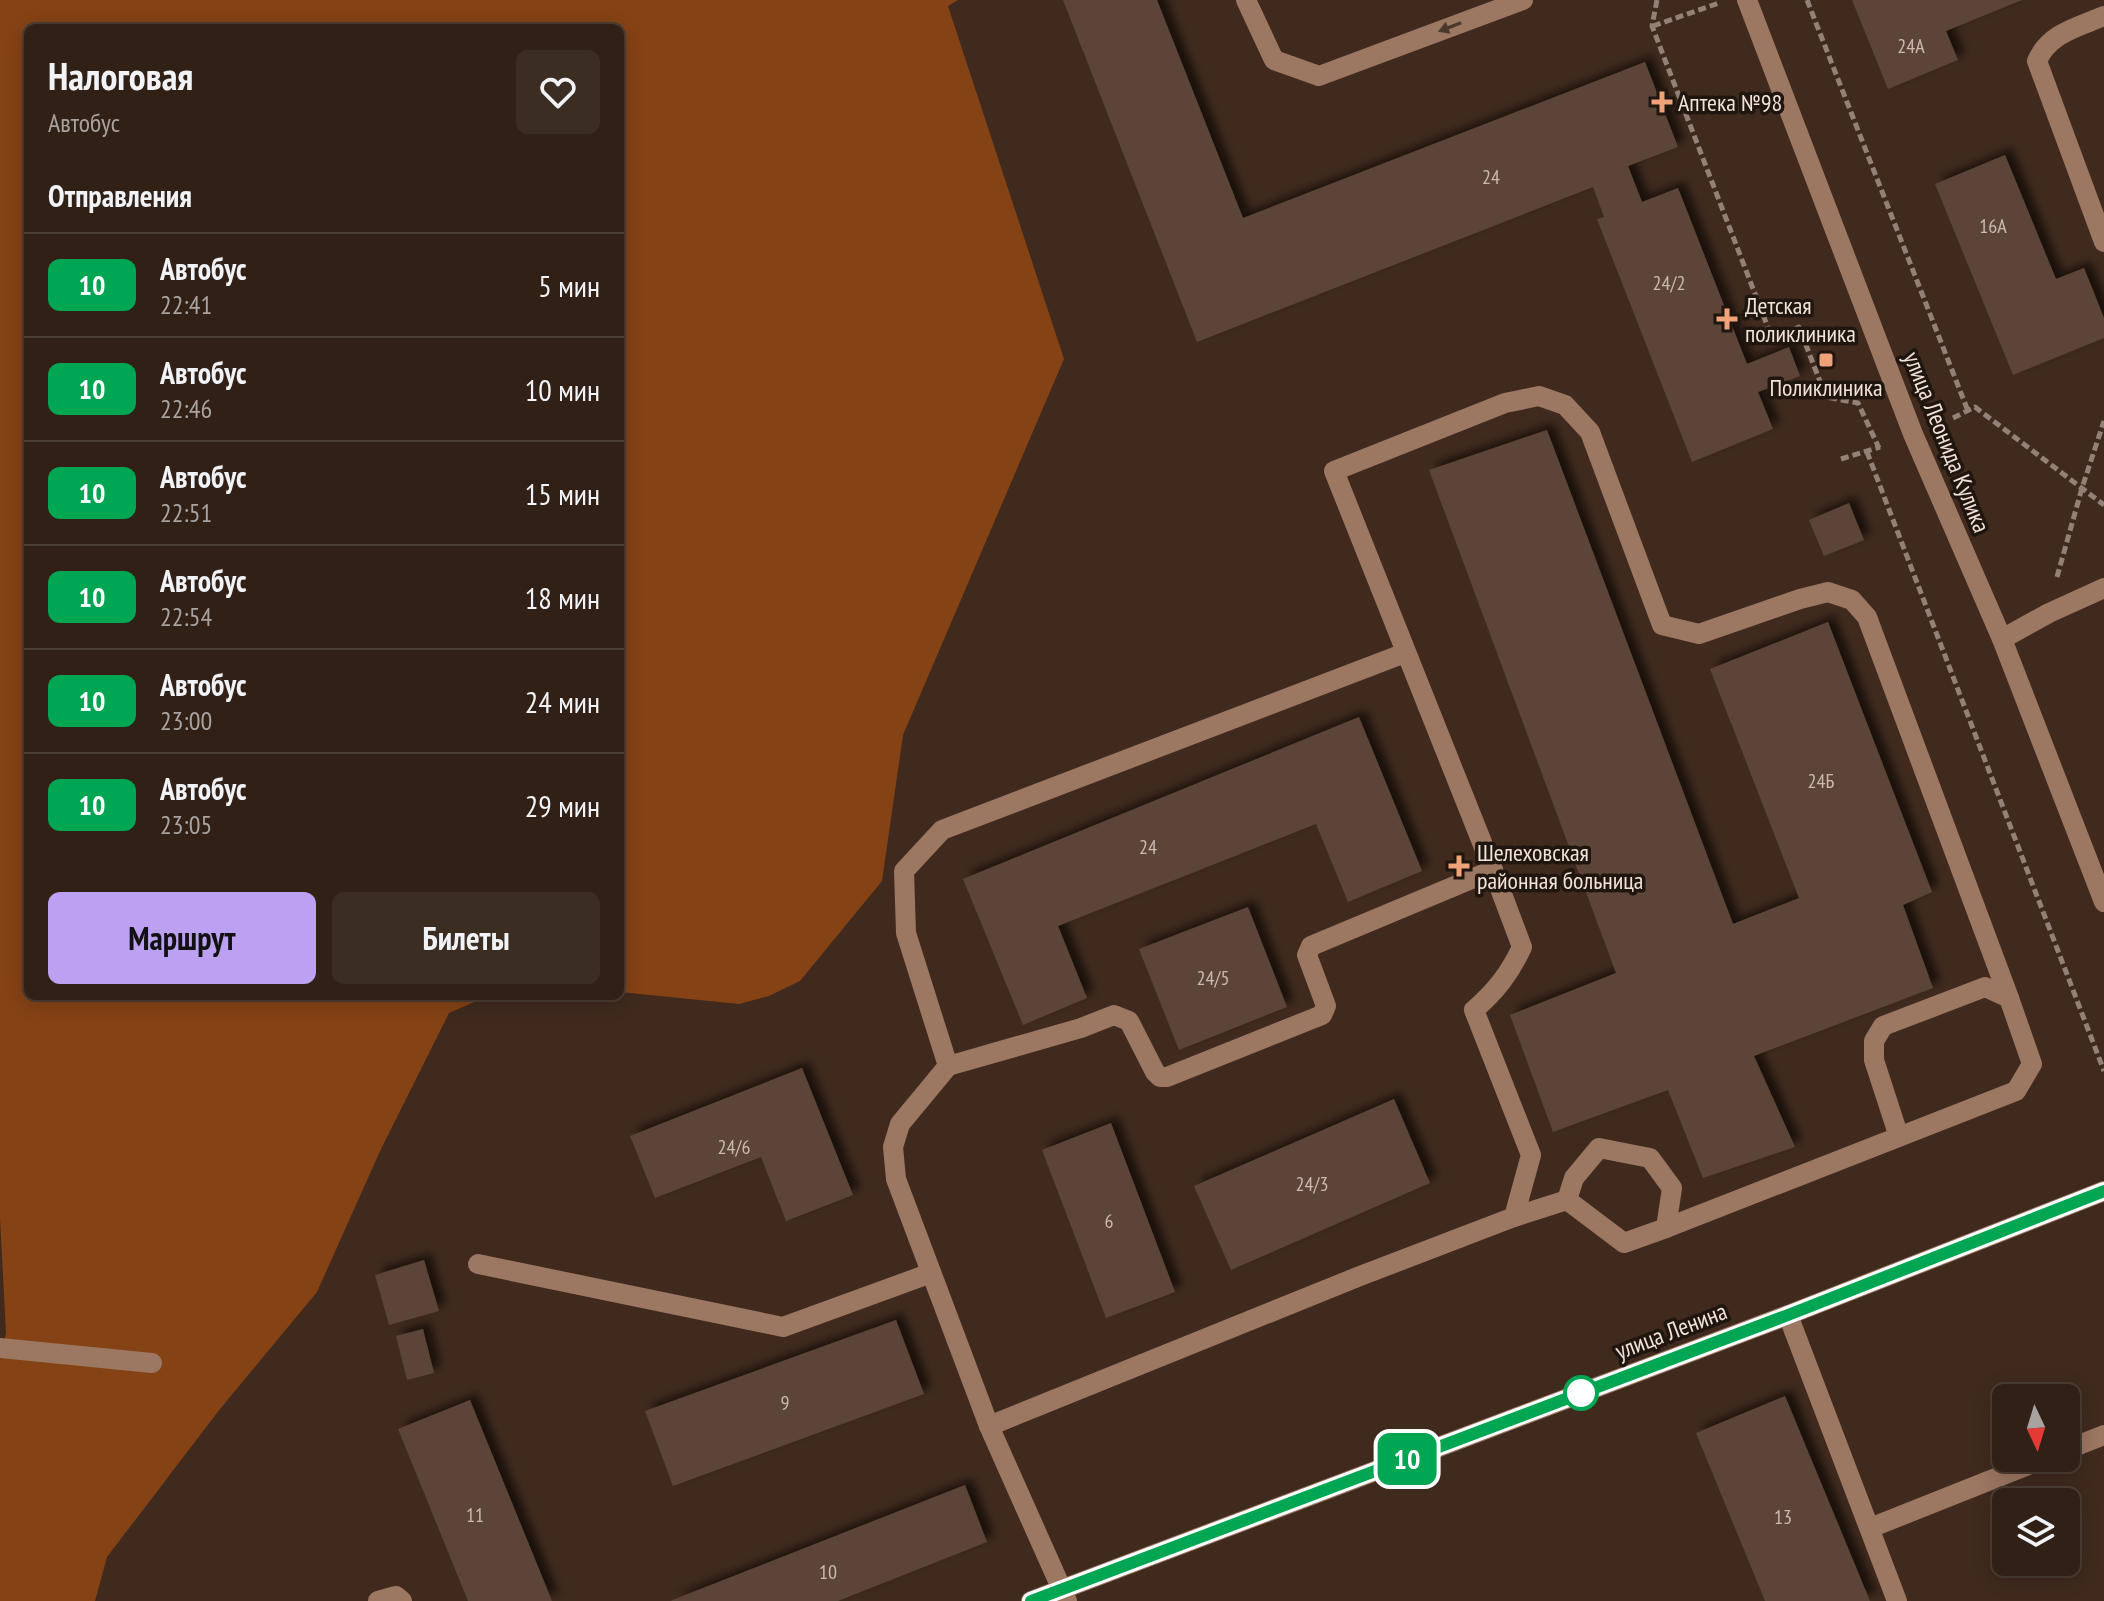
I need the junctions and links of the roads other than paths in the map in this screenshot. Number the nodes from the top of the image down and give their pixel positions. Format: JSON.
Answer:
{"nodes":[{"id":1,"x":1246,"y":0,"type":"edge"},
{"id":2,"x":1523,"y":0,"type":"edge"},
{"id":3,"x":1747,"y":0,"type":"edge"},
{"id":4,"x":2104,"y":16,"type":"edge"},
{"id":5,"x":2104,"y":242,"type":"edge"},
{"id":6,"x":2104,"y":588,"type":"edge"},
{"id":7,"x":2002,"y":639,"type":"junction"},
{"id":8,"x":1405,"y":653,"type":"junction"},
{"id":9,"x":1493,"y":870,"type":"junction"},
{"id":10,"x":2104,"y":902,"type":"edge"},
{"id":11,"x":2009,"y":998,"type":"junction"},
{"id":12,"x":948,"y":1066,"type":"junction"},
{"id":13,"x":1899,"y":1137,"type":"junction"},
{"id":14,"x":2104,"y":1191,"type":"edge"},
{"id":15,"x":1567,"y":1200,"type":"junction"},
{"id":16,"x":1514,"y":1217,"type":"junction"},
{"id":17,"x":1666,"y":1228,"type":"junction"},
{"id":18,"x":478,"y":1264,"type":"dead end"},
{"id":19,"x":931,"y":1273,"type":"junction"},
{"id":20,"x":1788,"y":1315,"type":"junction"},
{"id":21,"x":0,"y":1348,"type":"edge"},
{"id":22,"x":152,"y":1363,"type":"dead end"},
{"id":23,"x":989,"y":1426,"type":"junction"},
{"id":24,"x":2104,"y":1435,"type":"edge"},
{"id":25,"x":2080,"y":1444,"type":"edge"},
{"id":26,"x":2011,"y":1472,"type":"edge"},
{"id":27,"x":1870,"y":1528,"type":"junction"},
{"id":28,"x":1064,"y":1595,"type":"edge"},
{"id":29,"x":378,"y":1601,"type":"edge"},
{"id":30,"x":402,"y":1601,"type":"edge"},
{"id":31,"x":1031,"y":1601,"type":"edge"},
{"id":32,"x":1897,"y":1601,"type":"edge"}],
"edges":[{"from":2,"to":1,"type":"street","one_way":true},
{"from":3,"to":7,"type":"street","name":"улица Леонида Кулика"},
{"from":4,"to":5,"type":"street"},
{"from":6,"to":7,"type":"street"},
{"from":7,"to":10,"type":"street","name":"улица Леонида Кулика"},
{"from":8,"to":9,"type":"street"},
{"from":8,"to":11,"type":"street"},
{"from":8,"to":12,"type":"street"},
{"from":9,"to":12,"type":"street"},
{"from":9,"to":16,"type":"street"},
{"from":11,"to":13,"type":"street"},
{"from":11,"to":13,"type":"street"},
{"from":12,"to":19,"type":"street"},
{"from":13,"to":17,"type":"street"},
{"from":14,"to":20,"type":"street","name":"улица Ленина"},
{"from":15,"to":16,"type":"street"},
{"from":15,"to":17,"type":"street"},
{"from":15,"to":17,"type":"street"},
{"from":16,"to":23,"type":"street"},
{"from":18,"to":19,"type":"street"},
{"from":19,"to":23,"type":"street"},
{"from":20,"to":27,"type":"street"},
{"from":20,"to":28,"type":"street","name":"улица Ленина"},
{"from":21,"to":22,"type":"street"},
{"from":23,"to":28,"type":"street"},
{"from":24,"to":25,"type":"street"},
{"from":26,"to":27,"type":"street"},
{"from":27,"to":32,"type":"street"},
{"from":28,"to":31,"type":"street","name":"улица Ленина"},
{"from":29,"to":30,"type":"street"}]}
